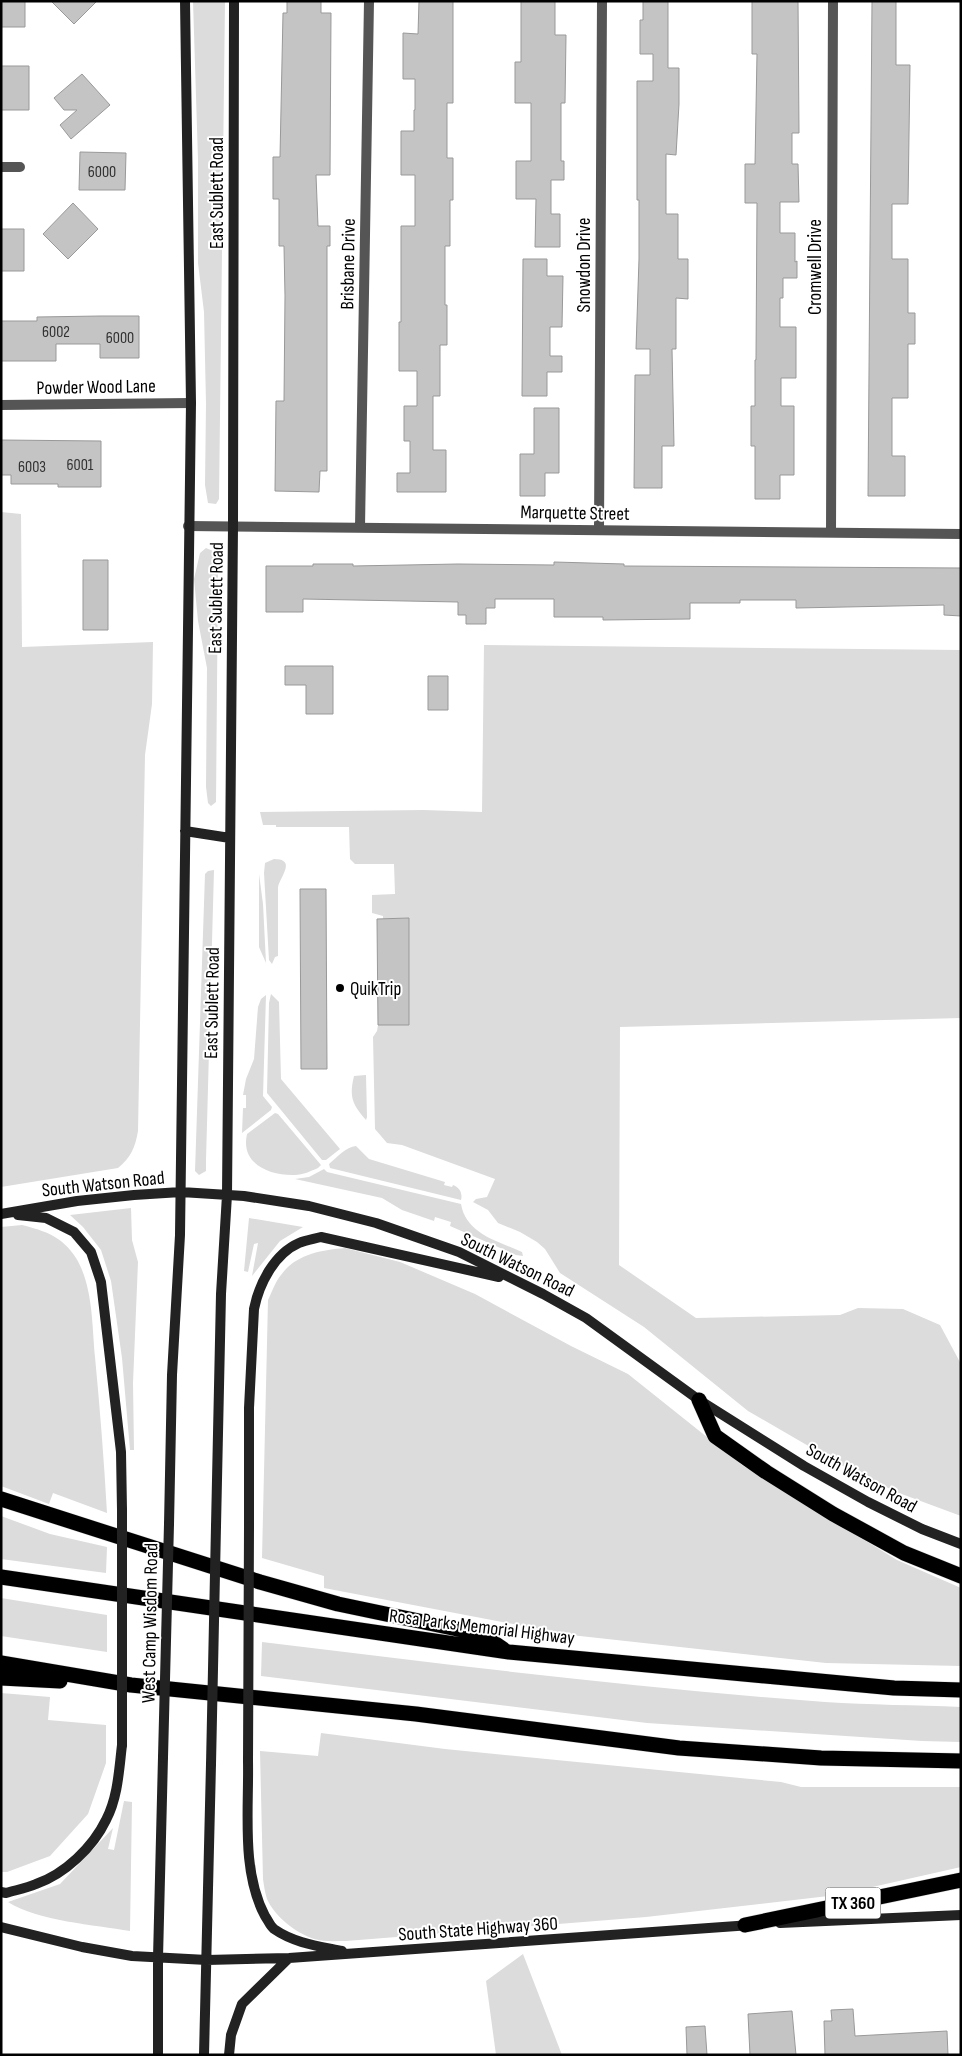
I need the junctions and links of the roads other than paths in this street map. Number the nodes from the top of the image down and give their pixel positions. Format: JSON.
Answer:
{"nodes":[{"id":1,"x":185,"y":1,"type":"edge"},
{"id":2,"x":234,"y":1,"type":"edge"},
{"id":3,"x":369,"y":1,"type":"edge"},
{"id":4,"x":602,"y":1,"type":"edge"},
{"id":5,"x":832,"y":1,"type":"edge"},
{"id":6,"x":1,"y":167,"type":"edge"},
{"id":7,"x":20,"y":167,"type":"dead end"},
{"id":8,"x":191,"y":402,"type":"junction"},
{"id":9,"x":1,"y":405,"type":"edge"},
{"id":10,"x":188,"y":526,"type":"junction"},
{"id":11,"x":233,"y":526,"type":"junction"},
{"id":12,"x":360,"y":527,"type":"junction"},
{"id":13,"x":599,"y":530,"type":"junction"},
{"id":14,"x":831,"y":532,"type":"junction"},
{"id":15,"x":961,"y":534,"type":"edge"},
{"id":16,"x":185,"y":831,"type":"junction"},
{"id":17,"x":230,"y":838,"type":"junction"},
{"id":18,"x":181,"y":1192,"type":"junction"},
{"id":19,"x":227,"y":1195,"type":"junction"},
{"id":20,"x":3,"y":1214,"type":"edge"},
{"id":21,"x":514,"y":1281,"type":"junction"},
{"id":22,"x":699,"y":1400,"type":"junction"},
{"id":23,"x":1,"y":1498,"type":"edge"},
{"id":24,"x":961,"y":1544,"type":"edge"},
{"id":25,"x":961,"y":1576,"type":"edge"},
{"id":26,"x":1,"y":1577,"type":"edge"},
{"id":27,"x":509,"y":1652,"type":"junction"},
{"id":28,"x":1,"y":1663,"type":"edge"},
{"id":29,"x":1,"y":1678,"type":"edge"},
{"id":30,"x":131,"y":1685,"type":"junction"},
{"id":31,"x":961,"y":1690,"type":"edge"},
{"id":32,"x":961,"y":1761,"type":"edge"},
{"id":33,"x":961,"y":1880,"type":"edge"},
{"id":34,"x":1,"y":1892,"type":"edge"},
{"id":35,"x":961,"y":1915,"type":"edge"},
{"id":36,"x":745,"y":1925,"type":"junction"},
{"id":37,"x":1,"y":1927,"type":"edge"},
{"id":38,"x":356,"y":1954,"type":"junction"},
{"id":39,"x":158,"y":1958,"type":"junction"},
{"id":40,"x":289,"y":1958,"type":"junction"},
{"id":41,"x":207,"y":1960,"type":"junction"},
{"id":42,"x":158,"y":2055,"type":"edge"},
{"id":43,"x":204,"y":2055,"type":"edge"},
{"id":44,"x":229,"y":2055,"type":"edge"}],
"edges":[{"from":1,"to":8,"type":"main road","name":"East Sublett Road"},
{"from":2,"to":11,"type":"main road","name":"East Sublett Road"},
{"from":3,"to":12,"type":"street","name":"Brisbane Drive"},
{"from":4,"to":13,"type":"street","name":"Snowdon Drive"},
{"from":5,"to":14,"type":"street","name":"Cromwell Drive"},
{"from":6,"to":7,"type":"street"},
{"from":8,"to":9,"type":"street","name":"Powder Wood Lane"},
{"from":8,"to":10,"type":"main road","name":"East Sublett Road"},
{"from":10,"to":11,"type":"street","name":"Marquette Street"},
{"from":10,"to":16,"type":"main road","name":"East Sublett Road"},
{"from":11,"to":12,"type":"street","name":"Marquette Street"},
{"from":11,"to":17,"type":"main road","name":"East Sublett Road"},
{"from":12,"to":13,"type":"street","name":"Marquette Street"},
{"from":13,"to":14,"type":"street","name":"Marquette Street"},
{"from":14,"to":15,"type":"street","name":"Marquette Street"},
{"from":16,"to":17,"type":"main road"},
{"from":16,"to":18,"type":"main road","name":"East Sublett Road"},
{"from":17,"to":19,"type":"main road","name":"East Sublett Road"},
{"from":18,"to":19,"type":"main road","name":"South Watson Road"},
{"from":18,"to":20,"type":"main road","name":"South Watson Road"},
{"from":18,"to":39,"type":"main road","name":"West Camp Wisdom Road","bridge":true},
{"from":19,"to":21,"type":"main road","name":"South Watson Road"},
{"from":19,"to":41,"type":"main road","bridge":true},
{"from":20,"to":34,"type":"main road","bridge":true},
{"from":21,"to":22,"type":"main road","name":"South Watson Road"},
{"from":21,"to":38,"type":"main road","bridge":true},
{"from":22,"to":24,"type":"main road","name":"South Watson Road"},
{"from":22,"to":25,"type":"highway"},
{"from":23,"to":27,"type":"highway"},
{"from":26,"to":27,"type":"highway","name":"Rosa Parks Memorial Highway"},
{"from":27,"to":31,"type":"highway","name":"Rosa Parks Memorial Highway"},
{"from":28,"to":30,"type":"highway"},
{"from":29,"to":30,"type":"highway"},
{"from":30,"to":32,"type":"highway"},
{"from":33,"to":36,"type":"highway","number":"TX 360"},
{"from":35,"to":36,"type":"main road","name":"South State Highway 360"},
{"from":36,"to":38,"type":"main road","name":"South State Highway 360","number":"TX 360"},
{"from":37,"to":39,"type":"main road","name":"South State Highway 360","number":"TX 360"},
{"from":38,"to":40,"type":"main road","name":"South State Highway 360","number":"TX 360"},
{"from":39,"to":41,"type":"main road","name":"South State Highway 360","number":"TX 360"},
{"from":39,"to":42,"type":"main road","name":"West Camp Wisdom Road"},
{"from":40,"to":41,"type":"main road","name":"South State Highway 360","number":"TX 360"},
{"from":40,"to":44,"type":"main road"},
{"from":41,"to":43,"type":"main road"}]}
